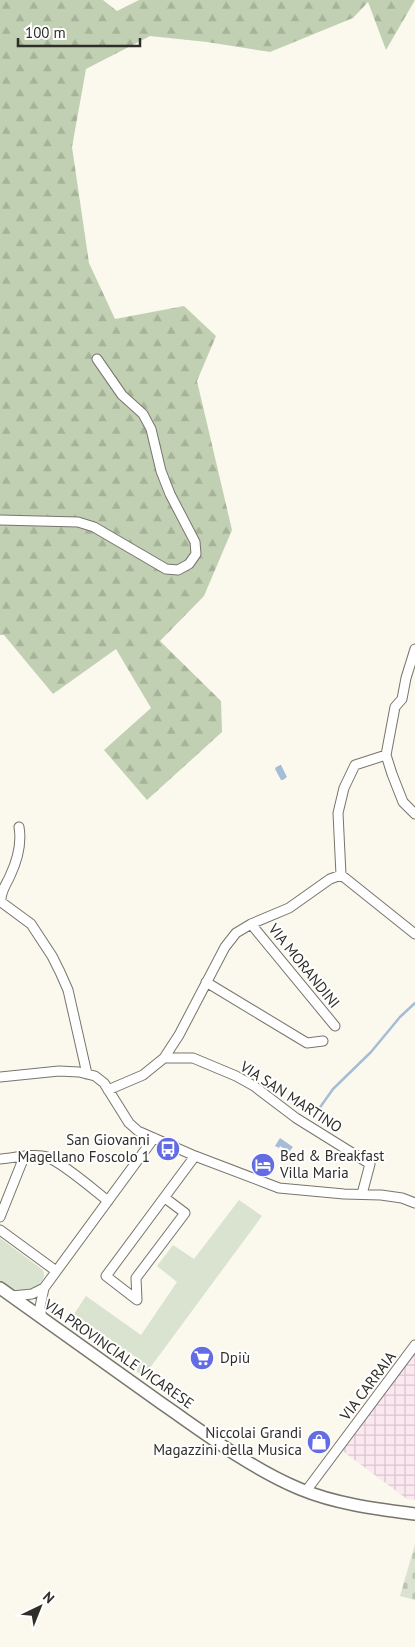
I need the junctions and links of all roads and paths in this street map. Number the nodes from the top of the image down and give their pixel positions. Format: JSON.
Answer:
{"nodes":[{"id":1,"x":97,"y":359,"type":"dead end"},
{"id":2,"x":0,"y":520,"type":"edge"},
{"id":3,"x":415,"y":649,"type":"edge"},
{"id":4,"x":386,"y":755,"type":"junction"},
{"id":5,"x":415,"y":814,"type":"edge"},
{"id":6,"x":19,"y":827,"type":"dead end"},
{"id":7,"x":341,"y":875,"type":"junction"},
{"id":8,"x":251,"y":924,"type":"junction"},
{"id":9,"x":415,"y":934,"type":"edge"},
{"id":10,"x":206,"y":982,"type":"junction"},
{"id":11,"x":335,"y":1026,"type":"dead end"},
{"id":12,"x":323,"y":1041,"type":"dead end"},
{"id":13,"x":164,"y":1058,"type":"junction"},
{"id":14,"x":87,"y":1074,"type":"junction"},
{"id":15,"x":0,"y":1077,"type":"edge"},
{"id":16,"x":108,"y":1090,"type":"junction"},
{"id":17,"x":154,"y":1138,"type":"junction"},
{"id":18,"x":195,"y":1156,"type":"junction"},
{"id":19,"x":24,"y":1157,"type":"junction"},
{"id":20,"x":0,"y":1159,"type":"edge"},
{"id":21,"x":362,"y":1194,"type":"junction"},
{"id":22,"x":165,"y":1198,"type":"junction"},
{"id":23,"x":108,"y":1202,"type":"junction"},
{"id":24,"x":415,"y":1203,"type":"edge"},
{"id":25,"x":0,"y":1217,"type":"edge"},
{"id":26,"x":0,"y":1230,"type":"edge"},
{"id":27,"x":56,"y":1271,"type":"junction"},
{"id":28,"x":0,"y":1288,"type":"edge"},
{"id":29,"x":44,"y":1288,"type":"junction"},
{"id":30,"x":11,"y":1296,"type":"junction"},
{"id":31,"x":42,"y":1318,"type":"junction"},
{"id":32,"x":415,"y":1345,"type":"edge"},
{"id":33,"x":306,"y":1491,"type":"junction"},
{"id":34,"x":415,"y":1514,"type":"edge"}],
"edges":[{"from":1,"to":2,"type":"street"},
{"from":3,"to":4,"type":"street"},
{"from":4,"to":5,"type":"street"},
{"from":4,"to":7,"type":"street"},
{"from":6,"to":14,"type":"street"},
{"from":7,"to":8,"type":"street","name":"VIA MORANDINI"},
{"from":7,"to":9,"type":"street"},
{"from":8,"to":10,"type":"street","name":"VIA MORANDINI"},
{"from":8,"to":11,"type":"street","name":"VIA MORANDINI"},
{"from":10,"to":12,"type":"street"},
{"from":10,"to":13,"type":"street","name":"VIA MORANDINI"},
{"from":13,"to":16,"type":"street","name":"VIA MORANDINI"},
{"from":13,"to":21,"type":"street","name":"VIA SAN MARTINO"},
{"from":14,"to":15,"type":"street"},
{"from":14,"to":16,"type":"street"},
{"from":16,"to":17,"type":"street"},
{"from":17,"to":18,"type":"street"},
{"from":17,"to":23,"type":"street"},
{"from":18,"to":21,"type":"street"},
{"from":18,"to":22,"type":"street"},
{"from":19,"to":20,"type":"street"},
{"from":19,"to":23,"type":"street"},
{"from":19,"to":25,"type":"street"},
{"from":21,"to":24,"type":"street"},
{"from":22,"to":22,"type":"street"},
{"from":23,"to":27,"type":"street"},
{"from":26,"to":27,"type":"street"},
{"from":27,"to":29,"type":"street"},
{"from":28,"to":30,"type":"main road","name":"VIA PROVINCIALE VICARESE"},
{"from":29,"to":30,"type":"street"},
{"from":29,"to":31,"type":"street"},
{"from":30,"to":31,"type":"main road","name":"VIA PROVINCIALE VICARESE"},
{"from":31,"to":33,"type":"main road","name":"VIA PROVINCIALE VICARESE"},
{"from":32,"to":33,"type":"street","name":"VIA CARRAIA"},
{"from":33,"to":34,"type":"main road","name":"VIA PROVINCIALE VICARESE"}]}
